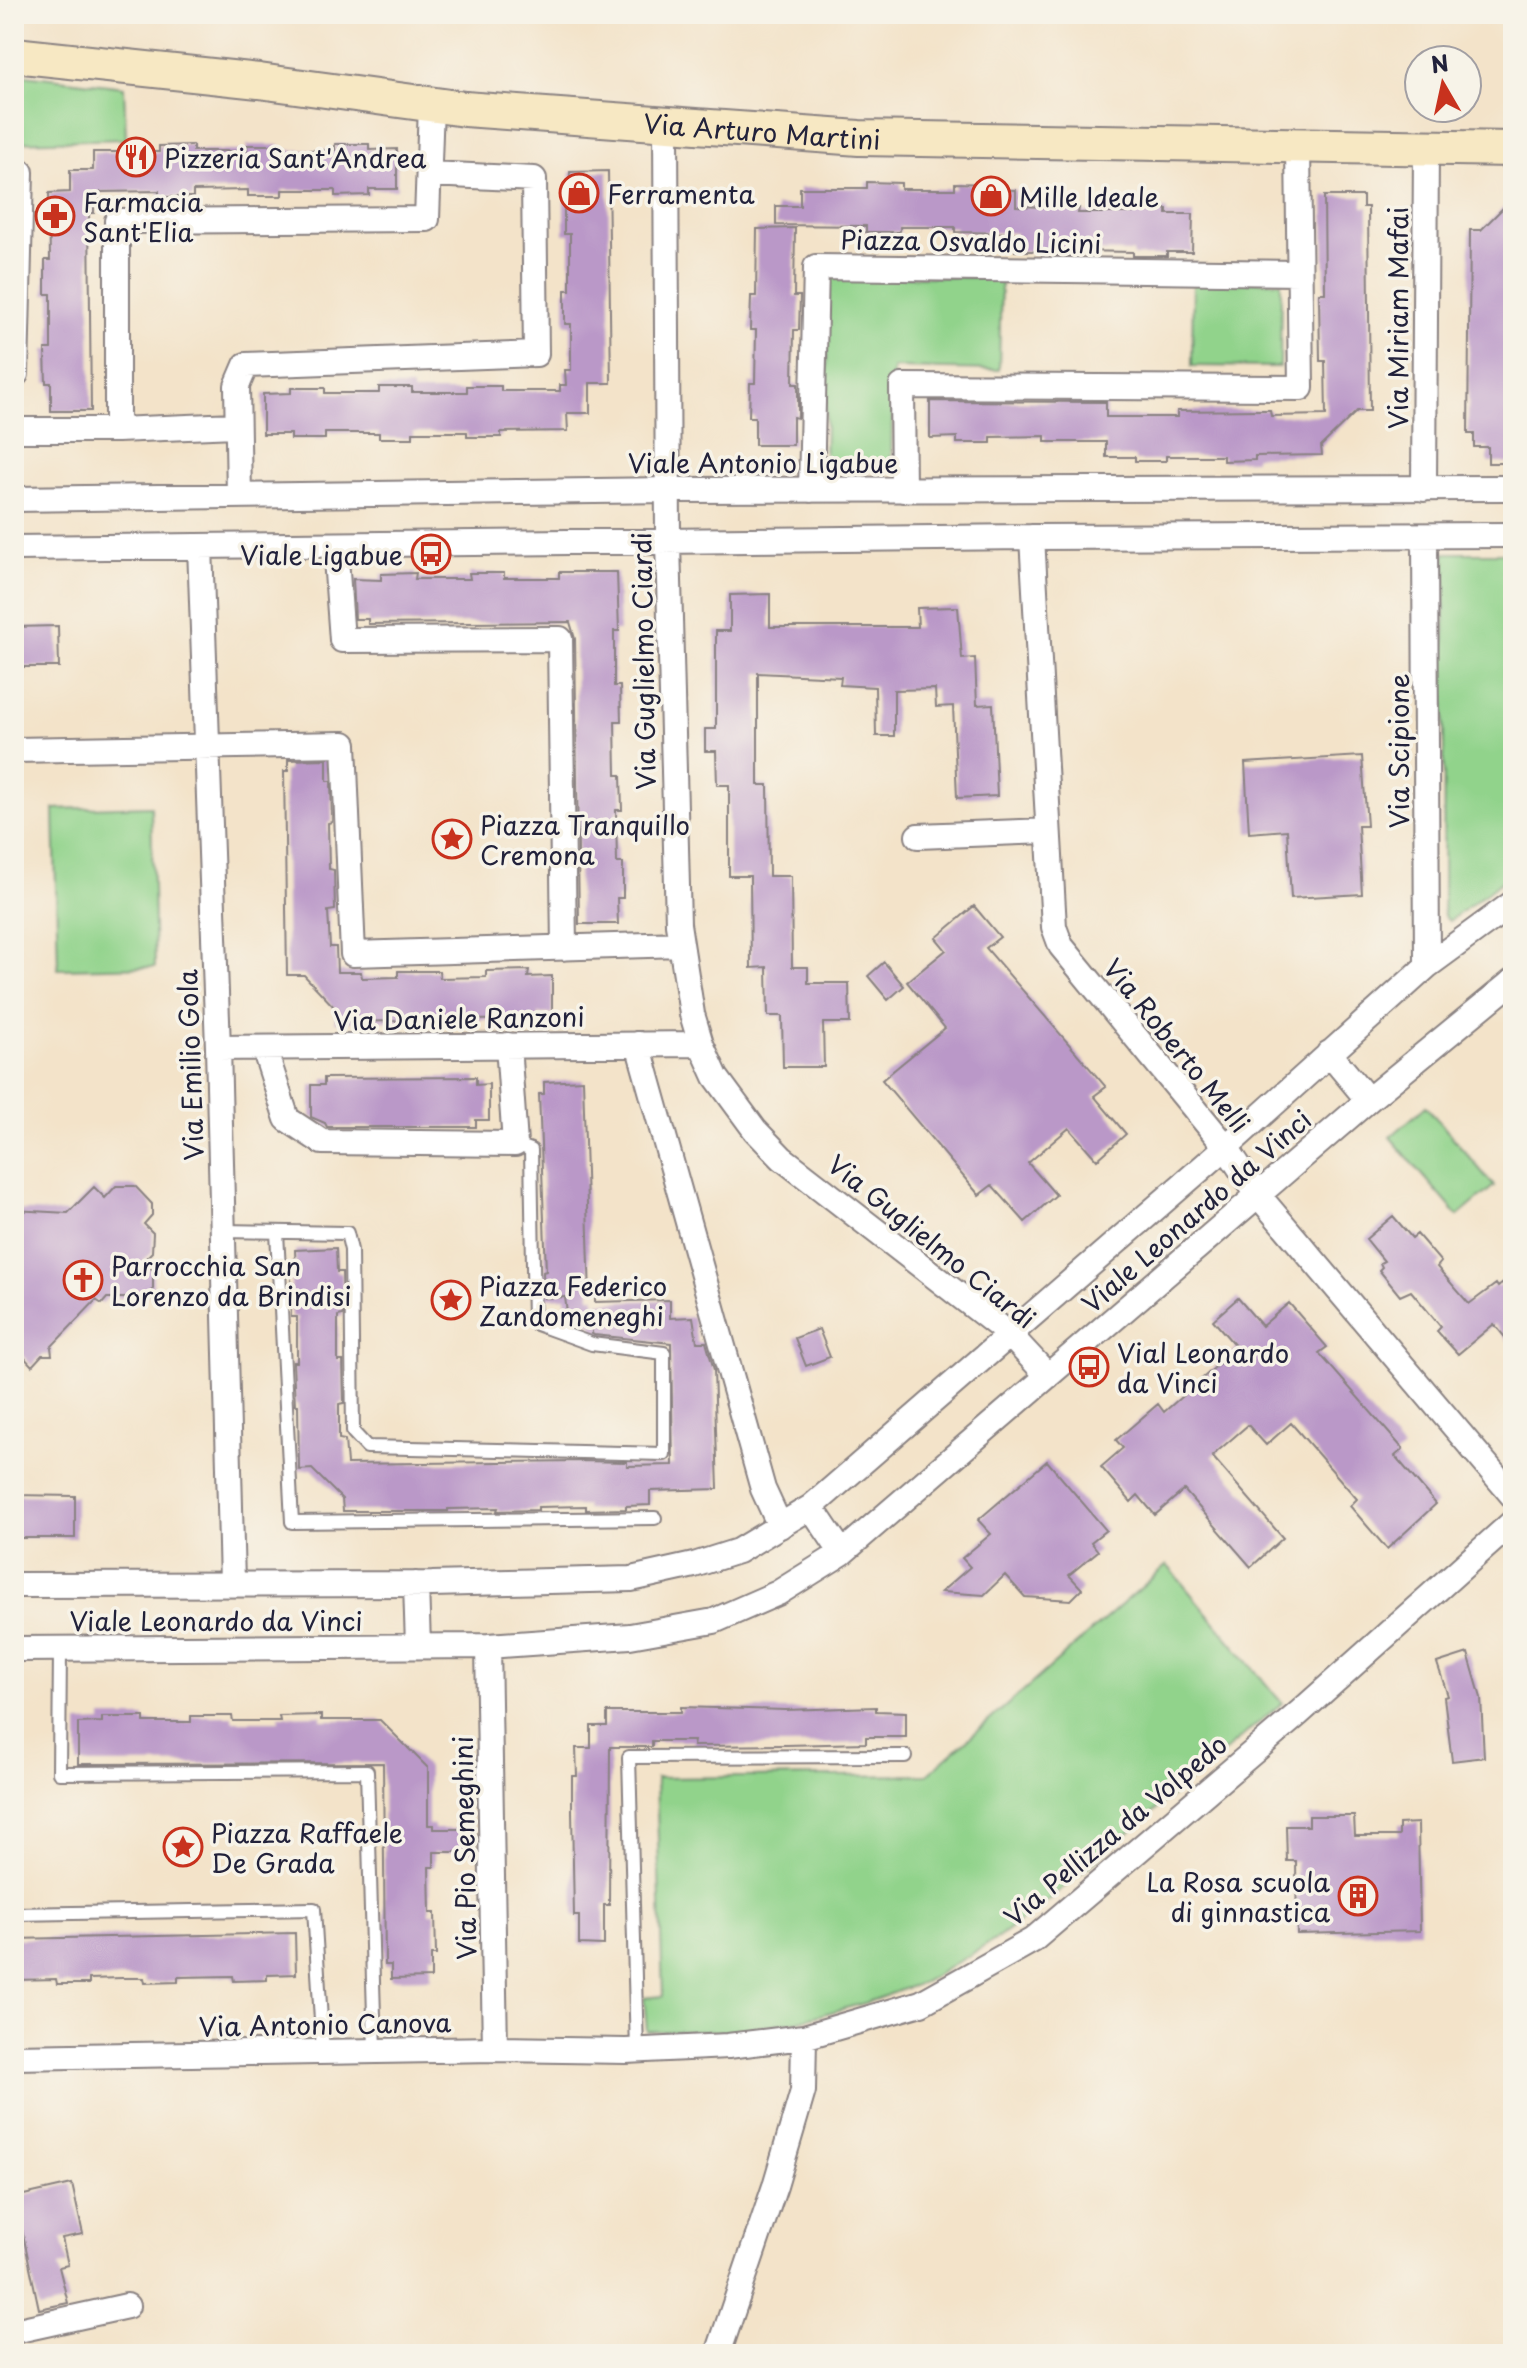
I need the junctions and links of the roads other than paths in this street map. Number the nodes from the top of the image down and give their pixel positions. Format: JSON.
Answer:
{"nodes":[{"id":1,"x":14,"y":55,"type":"edge"},
{"id":2,"x":431,"y":105,"type":"junction"},
{"id":3,"x":666,"y":125,"type":"junction"},
{"id":4,"x":1298,"y":146,"type":"junction"},
{"id":5,"x":1426,"y":147,"type":"junction"},
{"id":6,"x":1513,"y":149,"type":"edge"},
{"id":7,"x":14,"y":170,"type":"edge"},
{"id":8,"x":430,"y":174,"type":"junction"},
{"id":9,"x":1299,"y":273,"type":"junction"},
{"id":10,"x":14,"y":374,"type":"edge"},
{"id":11,"x":235,"y":425,"type":"junction"},
{"id":12,"x":14,"y":430,"type":"edge"},
{"id":13,"x":117,"y":430,"type":"junction"},
{"id":14,"x":1513,"y":488,"type":"edge"},
{"id":15,"x":1424,"y":489,"type":"junction"},
{"id":16,"x":670,"y":490,"type":"junction"},
{"id":17,"x":811,"y":490,"type":"junction"},
{"id":18,"x":903,"y":490,"type":"junction"},
{"id":19,"x":239,"y":496,"type":"junction"},
{"id":20,"x":14,"y":499,"type":"edge"},
{"id":21,"x":1513,"y":535,"type":"edge"},
{"id":22,"x":1425,"y":536,"type":"junction"},
{"id":23,"x":1032,"y":537,"type":"junction"},
{"id":24,"x":668,"y":542,"type":"junction"},
{"id":25,"x":335,"y":545,"type":"junction"},
{"id":26,"x":200,"y":546,"type":"junction"},
{"id":27,"x":14,"y":548,"type":"edge"},
{"id":28,"x":207,"y":746,"type":"junction"},
{"id":29,"x":14,"y":750,"type":"edge"},
{"id":30,"x":1048,"y":831,"type":"junction"},
{"id":31,"x":918,"y":836,"type":"dead end"},
{"id":32,"x":1513,"y":903,"type":"edge"},
{"id":33,"x":681,"y":944,"type":"junction"},
{"id":34,"x":564,"y":948,"type":"junction"},
{"id":35,"x":1427,"y":966,"type":"junction"},
{"id":36,"x":1513,"y":981,"type":"edge"},
{"id":37,"x":638,"y":1044,"type":"junction"},
{"id":38,"x":701,"y":1044,"type":"junction"},
{"id":39,"x":508,"y":1045,"type":"junction"},
{"id":40,"x":218,"y":1048,"type":"junction"},
{"id":41,"x":264,"y":1048,"type":"junction"},
{"id":42,"x":1329,"y":1053,"type":"junction"},
{"id":43,"x":1368,"y":1100,"type":"junction"},
{"id":44,"x":515,"y":1144,"type":"junction"},
{"id":45,"x":1226,"y":1147,"type":"junction"},
{"id":46,"x":1258,"y":1195,"type":"junction"},
{"id":47,"x":223,"y":1231,"type":"junction"},
{"id":48,"x":277,"y":1232,"type":"junction"},
{"id":49,"x":1009,"y":1334,"type":"junction"},
{"id":50,"x":1048,"y":1376,"type":"junction"},
{"id":51,"x":1513,"y":1496,"type":"edge"},
{"id":52,"x":811,"y":1507,"type":"junction"},
{"id":53,"x":655,"y":1518,"type":"dead end"},
{"id":54,"x":1513,"y":1522,"type":"edge"},
{"id":55,"x":780,"y":1526,"type":"junction"},
{"id":56,"x":842,"y":1553,"type":"junction"},
{"id":57,"x":232,"y":1583,"type":"junction"},
{"id":58,"x":416,"y":1584,"type":"junction"},
{"id":59,"x":14,"y":1585,"type":"edge"},
{"id":60,"x":418,"y":1646,"type":"junction"},
{"id":61,"x":488,"y":1646,"type":"junction"},
{"id":62,"x":14,"y":1649,"type":"edge"},
{"id":63,"x":60,"y":1649,"type":"junction"},
{"id":64,"x":905,"y":1756,"type":"dead end"},
{"id":65,"x":14,"y":1914,"type":"edge"},
{"id":66,"x":804,"y":2037,"type":"junction"},
{"id":67,"x":495,"y":2049,"type":"junction"},
{"id":68,"x":375,"y":2051,"type":"junction"},
{"id":69,"x":637,"y":2051,"type":"junction"},
{"id":70,"x":323,"y":2052,"type":"junction"},
{"id":71,"x":14,"y":2057,"type":"edge"},
{"id":72,"x":127,"y":2306,"type":"dead end"},
{"id":73,"x":14,"y":2331,"type":"edge"},
{"id":74,"x":718,"y":2354,"type":"edge"}],
"edges":[{"from":1,"to":2,"type":"street","name":"Via Arturo Martini"},
{"from":2,"to":3,"type":"street","name":"Via Arturo Martini"},
{"from":2,"to":8,"type":"street"},
{"from":3,"to":4,"type":"street","name":"Via Arturo Martini"},
{"from":3,"to":16,"type":"street","name":"Via Guglielmo Ciardi"},
{"from":4,"to":5,"type":"street","name":"Via Arturo Martini"},
{"from":4,"to":9,"type":"street"},
{"from":5,"to":6,"type":"street","name":"Via Arturo Martini"},
{"from":5,"to":15,"type":"street","name":"Via Miriam Mafai"},
{"from":7,"to":10,"type":"street"},
{"from":8,"to":11,"type":"street"},
{"from":8,"to":13,"type":"street"},
{"from":9,"to":17,"type":"street","name":"Piazza Osvaldo Licini"},
{"from":9,"to":18,"type":"street"},
{"from":11,"to":13,"type":"street"},
{"from":11,"to":19,"type":"street"},
{"from":12,"to":13,"type":"street"},
{"from":14,"to":15,"type":"street","name":"Viale Antonio Ligabue"},
{"from":15,"to":18,"type":"street","name":"Viale Antonio Ligabue"},
{"from":16,"to":17,"type":"street","name":"Viale Antonio Ligabue"},
{"from":16,"to":19,"type":"street","name":"Viale Antonio Ligabue"},
{"from":16,"to":24,"type":"street","name":"Via Guglielmo Ciardi"},
{"from":17,"to":18,"type":"street","name":"Viale Antonio Ligabue"},
{"from":19,"to":20,"type":"street","name":"Viale Antonio Ligabue"},
{"from":21,"to":22,"type":"street"},
{"from":22,"to":23,"type":"street"},
{"from":22,"to":35,"type":"street","name":"Via Scipione"},
{"from":23,"to":24,"type":"street"},
{"from":23,"to":30,"type":"street","name":"Via Roberto Melli"},
{"from":24,"to":25,"type":"street"},
{"from":24,"to":33,"type":"street","name":"Via Guglielmo Ciardi"},
{"from":25,"to":26,"type":"street"},
{"from":25,"to":34,"type":"street"},
{"from":26,"to":27,"type":"street"},
{"from":26,"to":28,"type":"street","name":"Via Emilio Gola"},
{"from":28,"to":29,"type":"street"},
{"from":28,"to":34,"type":"street"},
{"from":28,"to":40,"type":"street","name":"Via Emilio Gola"},
{"from":30,"to":31,"type":"street"},
{"from":30,"to":45,"type":"street","name":"Via Roberto Melli"},
{"from":32,"to":35,"type":"street","name":"Viale Leonardo da Vinci"},
{"from":33,"to":34,"type":"street"},
{"from":33,"to":38,"type":"street","name":"Via Guglielmo Ciardi"},
{"from":35,"to":42,"type":"street","name":"Viale Leonardo da Vinci"},
{"from":36,"to":43,"type":"street","name":"Viale Leonardo da Vinci"},
{"from":37,"to":38,"type":"street","name":"Via Daniele Ranzoni"},
{"from":37,"to":39,"type":"street","name":"Via Daniele Ranzoni"},
{"from":37,"to":55,"type":"street"},
{"from":38,"to":49,"type":"street","name":"Via Guglielmo Ciardi"},
{"from":39,"to":41,"type":"street","name":"Via Daniele Ranzoni"},
{"from":39,"to":44,"type":"street"},
{"from":40,"to":41,"type":"street","name":"Via Daniele Ranzoni"},
{"from":40,"to":47,"type":"street","name":"Via Emilio Gola"},
{"from":41,"to":44,"type":"street"},
{"from":42,"to":43,"type":"street"},
{"from":42,"to":45,"type":"street","name":"Viale Leonardo da Vinci"},
{"from":43,"to":46,"type":"street","name":"Viale Leonardo da Vinci"},
{"from":44,"to":48,"type":"lane"},
{"from":45,"to":46,"type":"street","name":"Via Roberto Melli"},
{"from":45,"to":49,"type":"street","name":"Viale Leonardo da Vinci"},
{"from":46,"to":50,"type":"street","name":"Viale Leonardo da Vinci"},
{"from":46,"to":51,"type":"street","name":"Via Roberto Melli"},
{"from":47,"to":48,"type":"lane"},
{"from":47,"to":57,"type":"street","name":"Via Emilio Gola"},
{"from":48,"to":53,"type":"lane"},
{"from":49,"to":50,"type":"street","name":"Via Guglielmo Ciardi"},
{"from":49,"to":52,"type":"street","name":"Viale Leonardo da Vinci"},
{"from":50,"to":56,"type":"street","name":"Viale Leonardo da Vinci"},
{"from":52,"to":55,"type":"street","name":"Viale Leonardo da Vinci"},
{"from":52,"to":56,"type":"street"},
{"from":54,"to":66,"type":"street","name":"Via Pellizza da Volpedo"},
{"from":55,"to":58,"type":"street","name":"Viale Leonardo da Vinci"},
{"from":56,"to":61,"type":"street","name":"Viale Leonardo da Vinci"},
{"from":57,"to":58,"type":"street","name":"Viale Leonardo da Vinci"},
{"from":57,"to":59,"type":"street","name":"Viale Leonardo da Vinci"},
{"from":58,"to":60,"type":"street"},
{"from":60,"to":61,"type":"street","name":"Viale Leonardo da Vinci"},
{"from":60,"to":63,"type":"street","name":"Viale Leonardo da Vinci"},
{"from":61,"to":67,"type":"street","name":"Via Pio Semeghini"},
{"from":62,"to":63,"type":"street","name":"Viale Leonardo da Vinci"},
{"from":63,"to":68,"type":"lane"},
{"from":64,"to":69,"type":"lane"},
{"from":65,"to":70,"type":"lane"},
{"from":66,"to":69,"type":"street","name":"Via Pellizza da Volpedo"},
{"from":66,"to":74,"type":"street"},
{"from":67,"to":68,"type":"street","name":"Via Antonio Canova"},
{"from":67,"to":69,"type":"street","name":"Via Antonio Canova"},
{"from":68,"to":70,"type":"street","name":"Via Antonio Canova"},
{"from":70,"to":71,"type":"street","name":"Via Antonio Canova"},
{"from":72,"to":73,"type":"street"}]}
